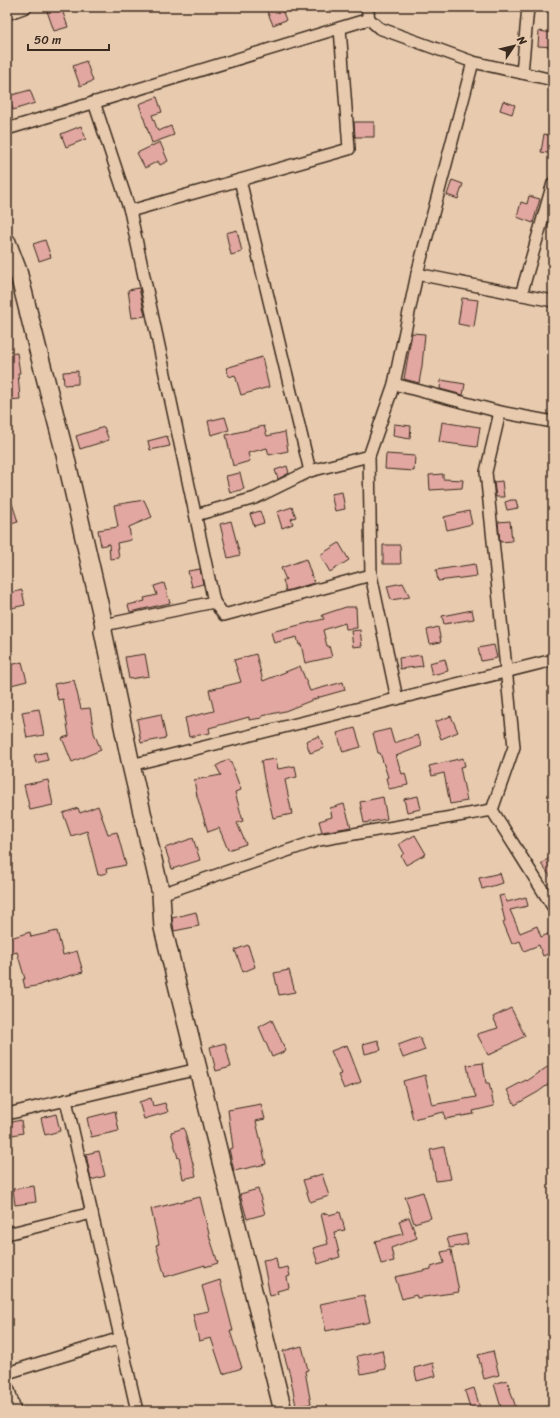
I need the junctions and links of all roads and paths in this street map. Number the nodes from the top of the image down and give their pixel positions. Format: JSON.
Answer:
{"nodes":[{"id":1,"x":26,"y":7,"type":"edge"},
{"id":2,"x":367,"y":7,"type":"edge"},
{"id":3,"x":528,"y":7,"type":"edge"},
{"id":4,"x":7,"y":14,"type":"edge"},
{"id":5,"x":370,"y":19,"type":"junction"},
{"id":6,"x":340,"y":28,"type":"junction"},
{"id":7,"x":473,"y":62,"type":"junction"},
{"id":8,"x":522,"y":73,"type":"junction"},
{"id":9,"x":553,"y":80,"type":"edge"},
{"id":10,"x":94,"y":102,"type":"junction"},
{"id":11,"x":7,"y":129,"type":"edge"},
{"id":12,"x":240,"y":180,"type":"junction"},
{"id":13,"x":553,"y":183,"type":"edge"},
{"id":14,"x":130,"y":211,"type":"junction"},
{"id":15,"x":7,"y":242,"type":"edge"},
{"id":16,"x":417,"y":274,"type":"junction"},
{"id":17,"x":521,"y":294,"type":"junction"},
{"id":18,"x":553,"y":301,"type":"edge"},
{"id":19,"x":394,"y":384,"type":"junction"},
{"id":20,"x":500,"y":412,"type":"junction"},
{"id":21,"x":553,"y":422,"type":"edge"},
{"id":22,"x":369,"y":456,"type":"junction"},
{"id":23,"x":310,"y":471,"type":"junction"},
{"id":24,"x":196,"y":515,"type":"junction"},
{"id":25,"x":371,"y":575,"type":"junction"},
{"id":26,"x":214,"y":602,"type":"junction"},
{"id":27,"x":104,"y":625,"type":"junction"},
{"id":28,"x":553,"y":660,"type":"edge"},
{"id":29,"x":506,"y":672,"type":"junction"},
{"id":30,"x":398,"y":699,"type":"junction"},
{"id":31,"x":131,"y":765,"type":"junction"},
{"id":32,"x":492,"y":810,"type":"junction"},
{"id":33,"x":161,"y":894,"type":"junction"},
{"id":34,"x":553,"y":907,"type":"edge"},
{"id":35,"x":198,"y":1069,"type":"junction"},
{"id":36,"x":66,"y":1100,"type":"junction"},
{"id":37,"x":7,"y":1114,"type":"edge"},
{"id":38,"x":92,"y":1213,"type":"junction"},
{"id":39,"x":7,"y":1234,"type":"edge"},
{"id":40,"x":121,"y":1338,"type":"junction"},
{"id":41,"x":7,"y":1373,"type":"edge"},
{"id":42,"x":8,"y":1388,"type":"edge"},
{"id":43,"x":15,"y":1411,"type":"edge"},
{"id":44,"x":138,"y":1411,"type":"edge"},
{"id":45,"x":283,"y":1411,"type":"edge"}],
"edges":[{"from":1,"to":4,"type":"street"},
{"from":2,"to":5,"type":"street"},
{"from":3,"to":8,"type":"street"},
{"from":5,"to":6,"type":"street"},
{"from":5,"to":7,"type":"street"},
{"from":6,"to":10,"type":"street"},
{"from":6,"to":12,"type":"street"},
{"from":7,"to":8,"type":"street"},
{"from":7,"to":16,"type":"street"},
{"from":8,"to":9,"type":"street"},
{"from":10,"to":11,"type":"street"},
{"from":10,"to":14,"type":"street"},
{"from":12,"to":14,"type":"street"},
{"from":12,"to":23,"type":"street"},
{"from":13,"to":17,"type":"street"},
{"from":14,"to":24,"type":"street"},
{"from":15,"to":27,"type":"main road"},
{"from":16,"to":17,"type":"street"},
{"from":16,"to":19,"type":"street"},
{"from":17,"to":18,"type":"street"},
{"from":19,"to":20,"type":"street"},
{"from":19,"to":22,"type":"street"},
{"from":20,"to":21,"type":"street"},
{"from":20,"to":29,"type":"street"},
{"from":22,"to":23,"type":"street"},
{"from":22,"to":25,"type":"street"},
{"from":23,"to":24,"type":"street"},
{"from":24,"to":26,"type":"street"},
{"from":25,"to":26,"type":"street"},
{"from":25,"to":30,"type":"street"},
{"from":26,"to":27,"type":"street"},
{"from":27,"to":31,"type":"main road"},
{"from":28,"to":29,"type":"street"},
{"from":29,"to":30,"type":"street"},
{"from":29,"to":32,"type":"street"},
{"from":30,"to":31,"type":"street"},
{"from":31,"to":33,"type":"main road"},
{"from":32,"to":33,"type":"street"},
{"from":32,"to":34,"type":"street"},
{"from":33,"to":35,"type":"main road"},
{"from":35,"to":36,"type":"street"},
{"from":35,"to":45,"type":"main road"},
{"from":36,"to":37,"type":"street"},
{"from":36,"to":38,"type":"street"},
{"from":38,"to":39,"type":"street"},
{"from":38,"to":40,"type":"street"},
{"from":40,"to":41,"type":"street"},
{"from":40,"to":44,"type":"street"},
{"from":42,"to":43,"type":"street"}]}
